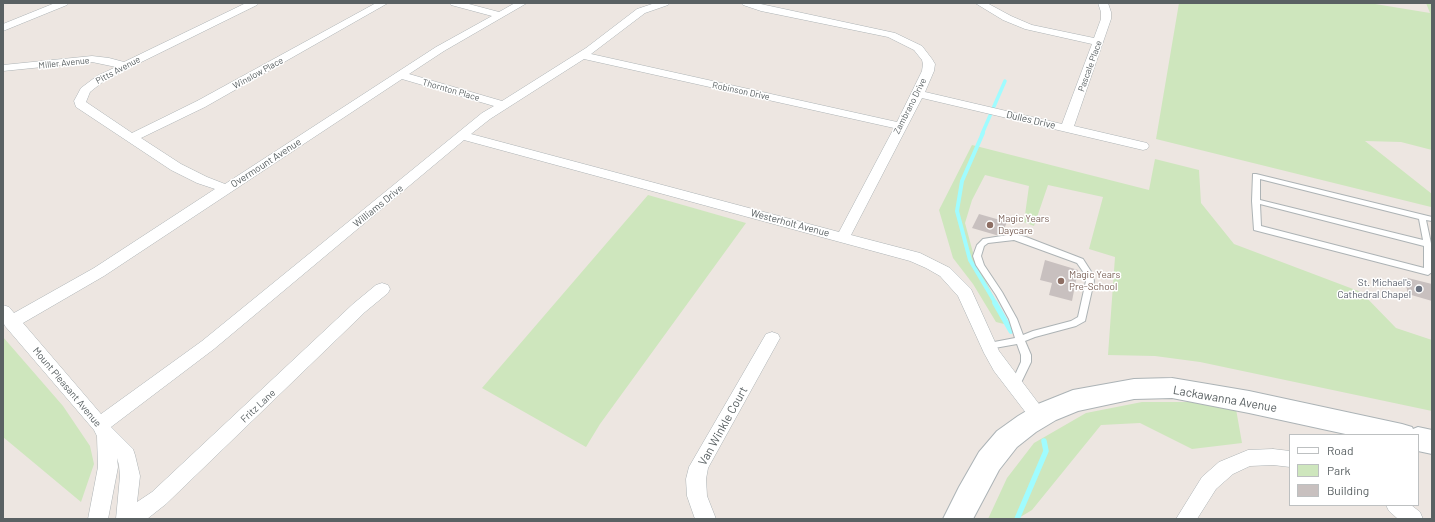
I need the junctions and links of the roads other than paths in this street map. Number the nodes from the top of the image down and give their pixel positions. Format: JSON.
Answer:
{"nodes":[{"id":1,"x":64,"y":3,"type":"edge"},
{"id":2,"x":254,"y":3,"type":"edge"},
{"id":3,"x":383,"y":3,"type":"edge"},
{"id":4,"x":454,"y":3,"type":"edge"},
{"id":5,"x":522,"y":3,"type":"edge"},
{"id":6,"x":665,"y":3,"type":"edge"},
{"id":7,"x":746,"y":3,"type":"edge"},
{"id":8,"x":980,"y":3,"type":"edge"},
{"id":9,"x":1103,"y":3,"type":"edge"},
{"id":10,"x":500,"y":15,"type":"junction"},
{"id":11,"x":3,"y":28,"type":"edge"},
{"id":12,"x":1098,"y":42,"type":"junction"},
{"id":13,"x":581,"y":55,"type":"junction"},
{"id":14,"x":125,"y":66,"type":"junction"},
{"id":15,"x":3,"y":68,"type":"edge"},
{"id":16,"x":400,"y":75,"type":"junction"},
{"id":17,"x":918,"y":94,"type":"junction"},
{"id":18,"x":503,"y":105,"type":"junction"},
{"id":19,"x":900,"y":126,"type":"junction"},
{"id":20,"x":1067,"y":128,"type":"junction"},
{"id":21,"x":463,"y":136,"type":"junction"},
{"id":22,"x":131,"y":138,"type":"junction"},
{"id":23,"x":1143,"y":146,"type":"dead end"},
{"id":24,"x":227,"y":189,"type":"junction"},
{"id":25,"x":1256,"y":201,"type":"junction"},
{"id":26,"x":1422,"y":217,"type":"junction"},
{"id":27,"x":1432,"y":219,"type":"edge"},
{"id":28,"x":843,"y":237,"type":"junction"},
{"id":29,"x":1427,"y":244,"type":"junction"},
{"id":30,"x":382,"y":289,"type":"dead end"},
{"id":31,"x":7,"y":317,"type":"edge"},
{"id":32,"x":772,"y":338,"type":"dead end"},
{"id":33,"x":1020,"y":340,"type":"junction"},
{"id":34,"x":989,"y":346,"type":"junction"},
{"id":35,"x":1015,"y":386,"type":"junction"},
{"id":36,"x":1039,"y":417,"type":"junction"},
{"id":37,"x":103,"y":430,"type":"junction"},
{"id":38,"x":1397,"y":434,"type":"edge"},
{"id":39,"x":1419,"y":439,"type":"edge"},
{"id":40,"x":1432,"y":442,"type":"edge"},
{"id":41,"x":1289,"y":459,"type":"edge"},
{"id":42,"x":1397,"y":506,"type":"edge"},
{"id":43,"x":98,"y":519,"type":"edge"},
{"id":44,"x":126,"y":519,"type":"edge"},
{"id":45,"x":131,"y":519,"type":"edge"},
{"id":46,"x":706,"y":519,"type":"edge"},
{"id":47,"x":958,"y":519,"type":"edge"},
{"id":48,"x":1186,"y":519,"type":"edge"},
{"id":49,"x":1412,"y":519,"type":"edge"}],
"edges":[{"from":1,"to":11,"type":"street"},
{"from":2,"to":14,"type":"street","name":"Pitts Avenue"},
{"from":3,"to":22,"type":"street","name":"Winslow Place"},
{"from":4,"to":10,"type":"street"},
{"from":5,"to":10,"type":"street","name":"Overmount Avenue"},
{"from":6,"to":13,"type":"street","name":"Williams Drive"},
{"from":7,"to":17,"type":"street","name":"Zambrano Drive"},
{"from":8,"to":12,"type":"street"},
{"from":9,"to":12,"type":"street","name":"Pascale Place"},
{"from":10,"to":16,"type":"street","name":"Overmount Avenue"},
{"from":12,"to":20,"type":"street","name":"Pascale Place"},
{"from":13,"to":18,"type":"street","name":"Williams Drive"},
{"from":13,"to":19,"type":"street","name":"Robinson Drive"},
{"from":14,"to":15,"type":"street","name":"Miller Avenue"},
{"from":14,"to":22,"type":"street","name":"Pitts Avenue"},
{"from":16,"to":18,"type":"street","name":"Thornton Place"},
{"from":16,"to":24,"type":"street","name":"Overmount Avenue"},
{"from":17,"to":19,"type":"street","name":"Zambrano Drive"},
{"from":17,"to":20,"type":"street","name":"Dulles Drive"},
{"from":18,"to":21,"type":"street","name":"Williams Drive"},
{"from":19,"to":28,"type":"street","name":"Zambrano Drive"},
{"from":20,"to":23,"type":"street","name":"Dulles Drive"},
{"from":21,"to":28,"type":"street","name":"Westerholt Avenue"},
{"from":21,"to":37,"type":"street","name":"Williams Drive"},
{"from":22,"to":24,"type":"street","name":"Pitts Avenue"},
{"from":24,"to":31,"type":"street","name":"Overmount Avenue"},
{"from":25,"to":26,"type":"lane"},
{"from":25,"to":29,"type":"lane"},
{"from":25,"to":29,"type":"lane"},
{"from":26,"to":27,"type":"lane"},
{"from":26,"to":29,"type":"lane"},
{"from":28,"to":34,"type":"street","name":"Westerholt Avenue"},
{"from":30,"to":45,"type":"street","name":"Fritz Lane"},
{"from":31,"to":37,"type":"street","name":"Mount Pleasant Avenue"},
{"from":32,"to":46,"type":"street","name":"Van Winkle Court"},
{"from":33,"to":33,"type":"lane"},
{"from":33,"to":34,"type":"lane"},
{"from":33,"to":35,"type":"lane"},
{"from":34,"to":35,"type":"street","name":"Westerholt Avenue"},
{"from":35,"to":36,"type":"street","name":"Westerholt Avenue"},
{"from":36,"to":38,"type":"street","name":"Lackawanna Avenue"},
{"from":36,"to":47,"type":"street","name":"Lackawanna Avenue"},
{"from":37,"to":43,"type":"street","name":"Mount Pleasant Avenue"},
{"from":37,"to":44,"type":"street"},
{"from":39,"to":40,"type":"street"},
{"from":41,"to":48,"type":"street"},
{"from":42,"to":49,"type":"street"}]}
